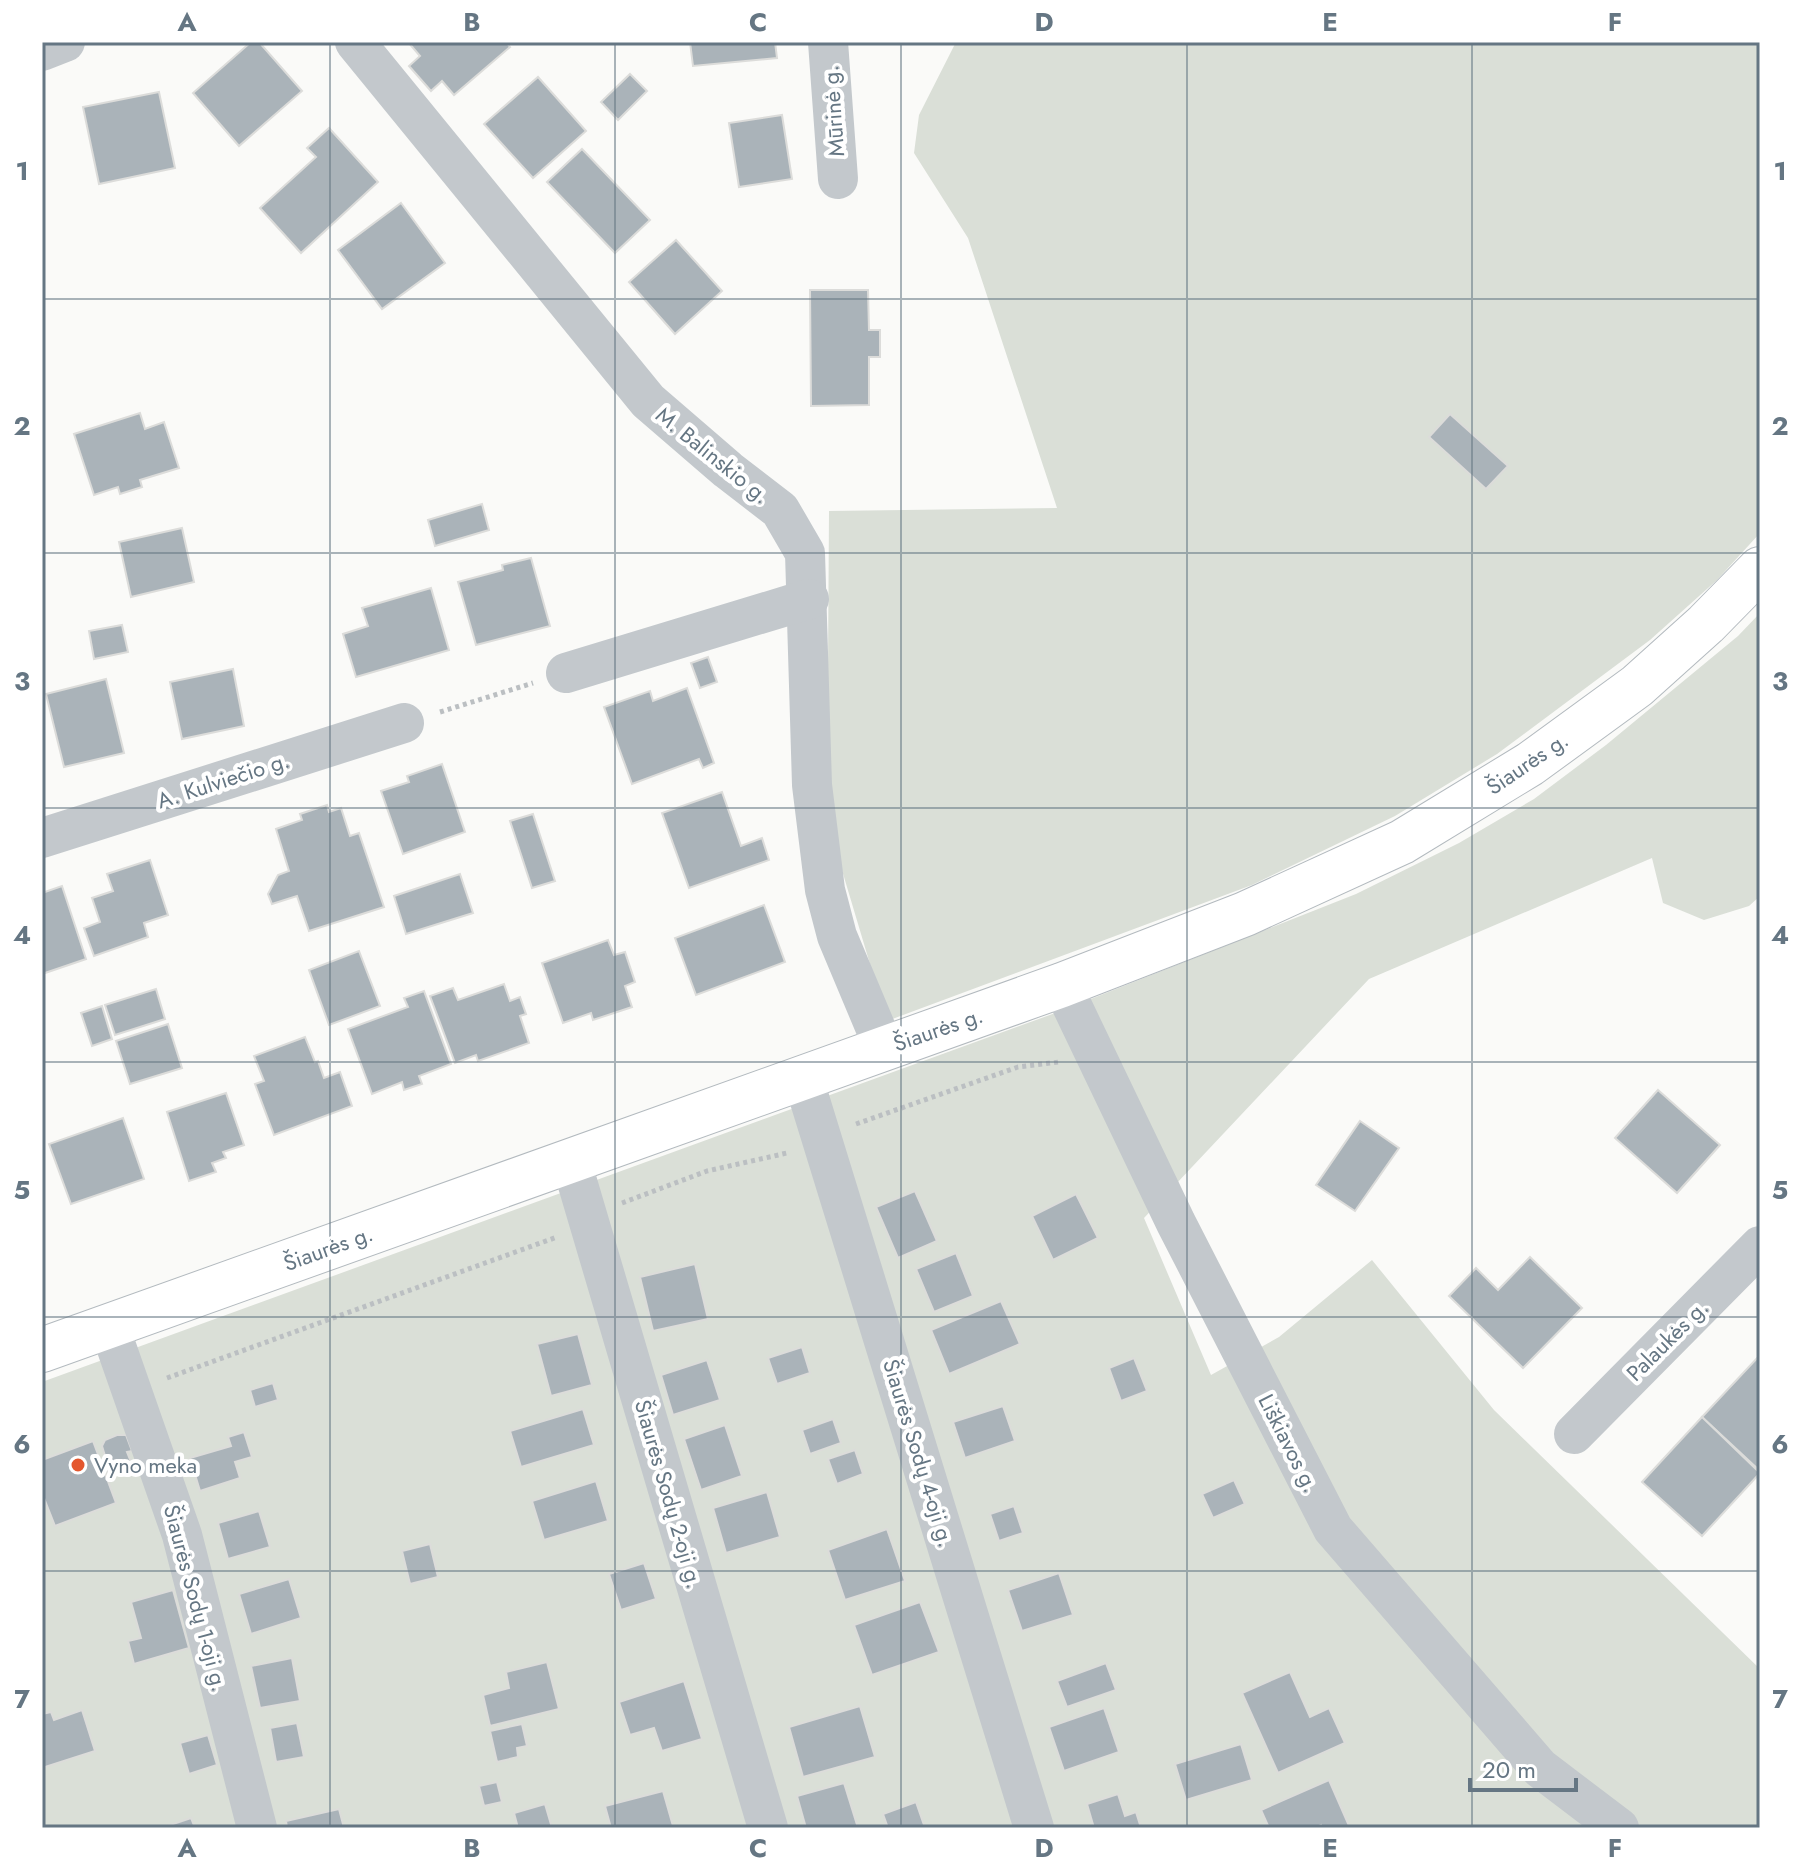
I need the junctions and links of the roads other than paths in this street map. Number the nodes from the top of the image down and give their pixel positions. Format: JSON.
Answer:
{"nodes":[{"id":1,"x":65,"y":42,"type":"edge"},
{"id":2,"x":355,"y":42,"type":"edge"},
{"id":3,"x":828,"y":42,"type":"edge"},
{"id":4,"x":42,"y":51,"type":"edge"},
{"id":5,"x":838,"y":179,"type":"dead end"},
{"id":6,"x":1760,"y":569,"type":"edge"},
{"id":7,"x":809,"y":599,"type":"junction"},
{"id":8,"x":566,"y":673,"type":"road end"},
{"id":9,"x":404,"y":723,"type":"road end"},
{"id":10,"x":42,"y":838,"type":"edge"},
{"id":11,"x":1062,"y":985,"type":"junction"},
{"id":12,"x":884,"y":1048,"type":"junction"},
{"id":13,"x":803,"y":1078,"type":"junction"},
{"id":14,"x":571,"y":1161,"type":"junction"},
{"id":15,"x":1760,"y":1246,"type":"edge"},
{"id":16,"x":109,"y":1326,"type":"junction"},
{"id":17,"x":42,"y":1350,"type":"edge"},
{"id":18,"x":1574,"y":1434,"type":"dead end"},
{"id":19,"x":257,"y":1828,"type":"edge"},
{"id":20,"x":768,"y":1828,"type":"edge"},
{"id":21,"x":1034,"y":1828,"type":"edge"},
{"id":22,"x":1619,"y":1828,"type":"edge"}],
"edges":[{"from":1,"to":4,"type":"street"},
{"from":2,"to":7,"type":"street","name":"M. Balinskio g."},
{"from":3,"to":5,"type":"street","name":"Mūrinė g."},
{"from":6,"to":11,"type":"main road","name":"Šiaurės g."},
{"from":7,"to":8,"type":"street"},
{"from":7,"to":12,"type":"street","name":"M. Balinskio g."},
{"from":9,"to":10,"type":"street","name":"A. Kulviečio g."},
{"from":11,"to":12,"type":"main road","name":"Šiaurės g."},
{"from":11,"to":22,"type":"street","name":"Liškiavos g."},
{"from":12,"to":13,"type":"main road","name":"Šiaurės g."},
{"from":13,"to":14,"type":"main road","name":"Šiaurės g."},
{"from":13,"to":21,"type":"street","name":"Šiaurės Sodų 4-oji g."},
{"from":14,"to":16,"type":"main road","name":"Šiaurės g."},
{"from":14,"to":20,"type":"street","name":"Šiaurės Sodų 2-oji g."},
{"from":15,"to":18,"type":"street","name":"Palaukės g."},
{"from":16,"to":17,"type":"main road","name":"Šiaurės g."},
{"from":16,"to":19,"type":"street","name":"Šiaurės Sodų 1-oji g."}]}
